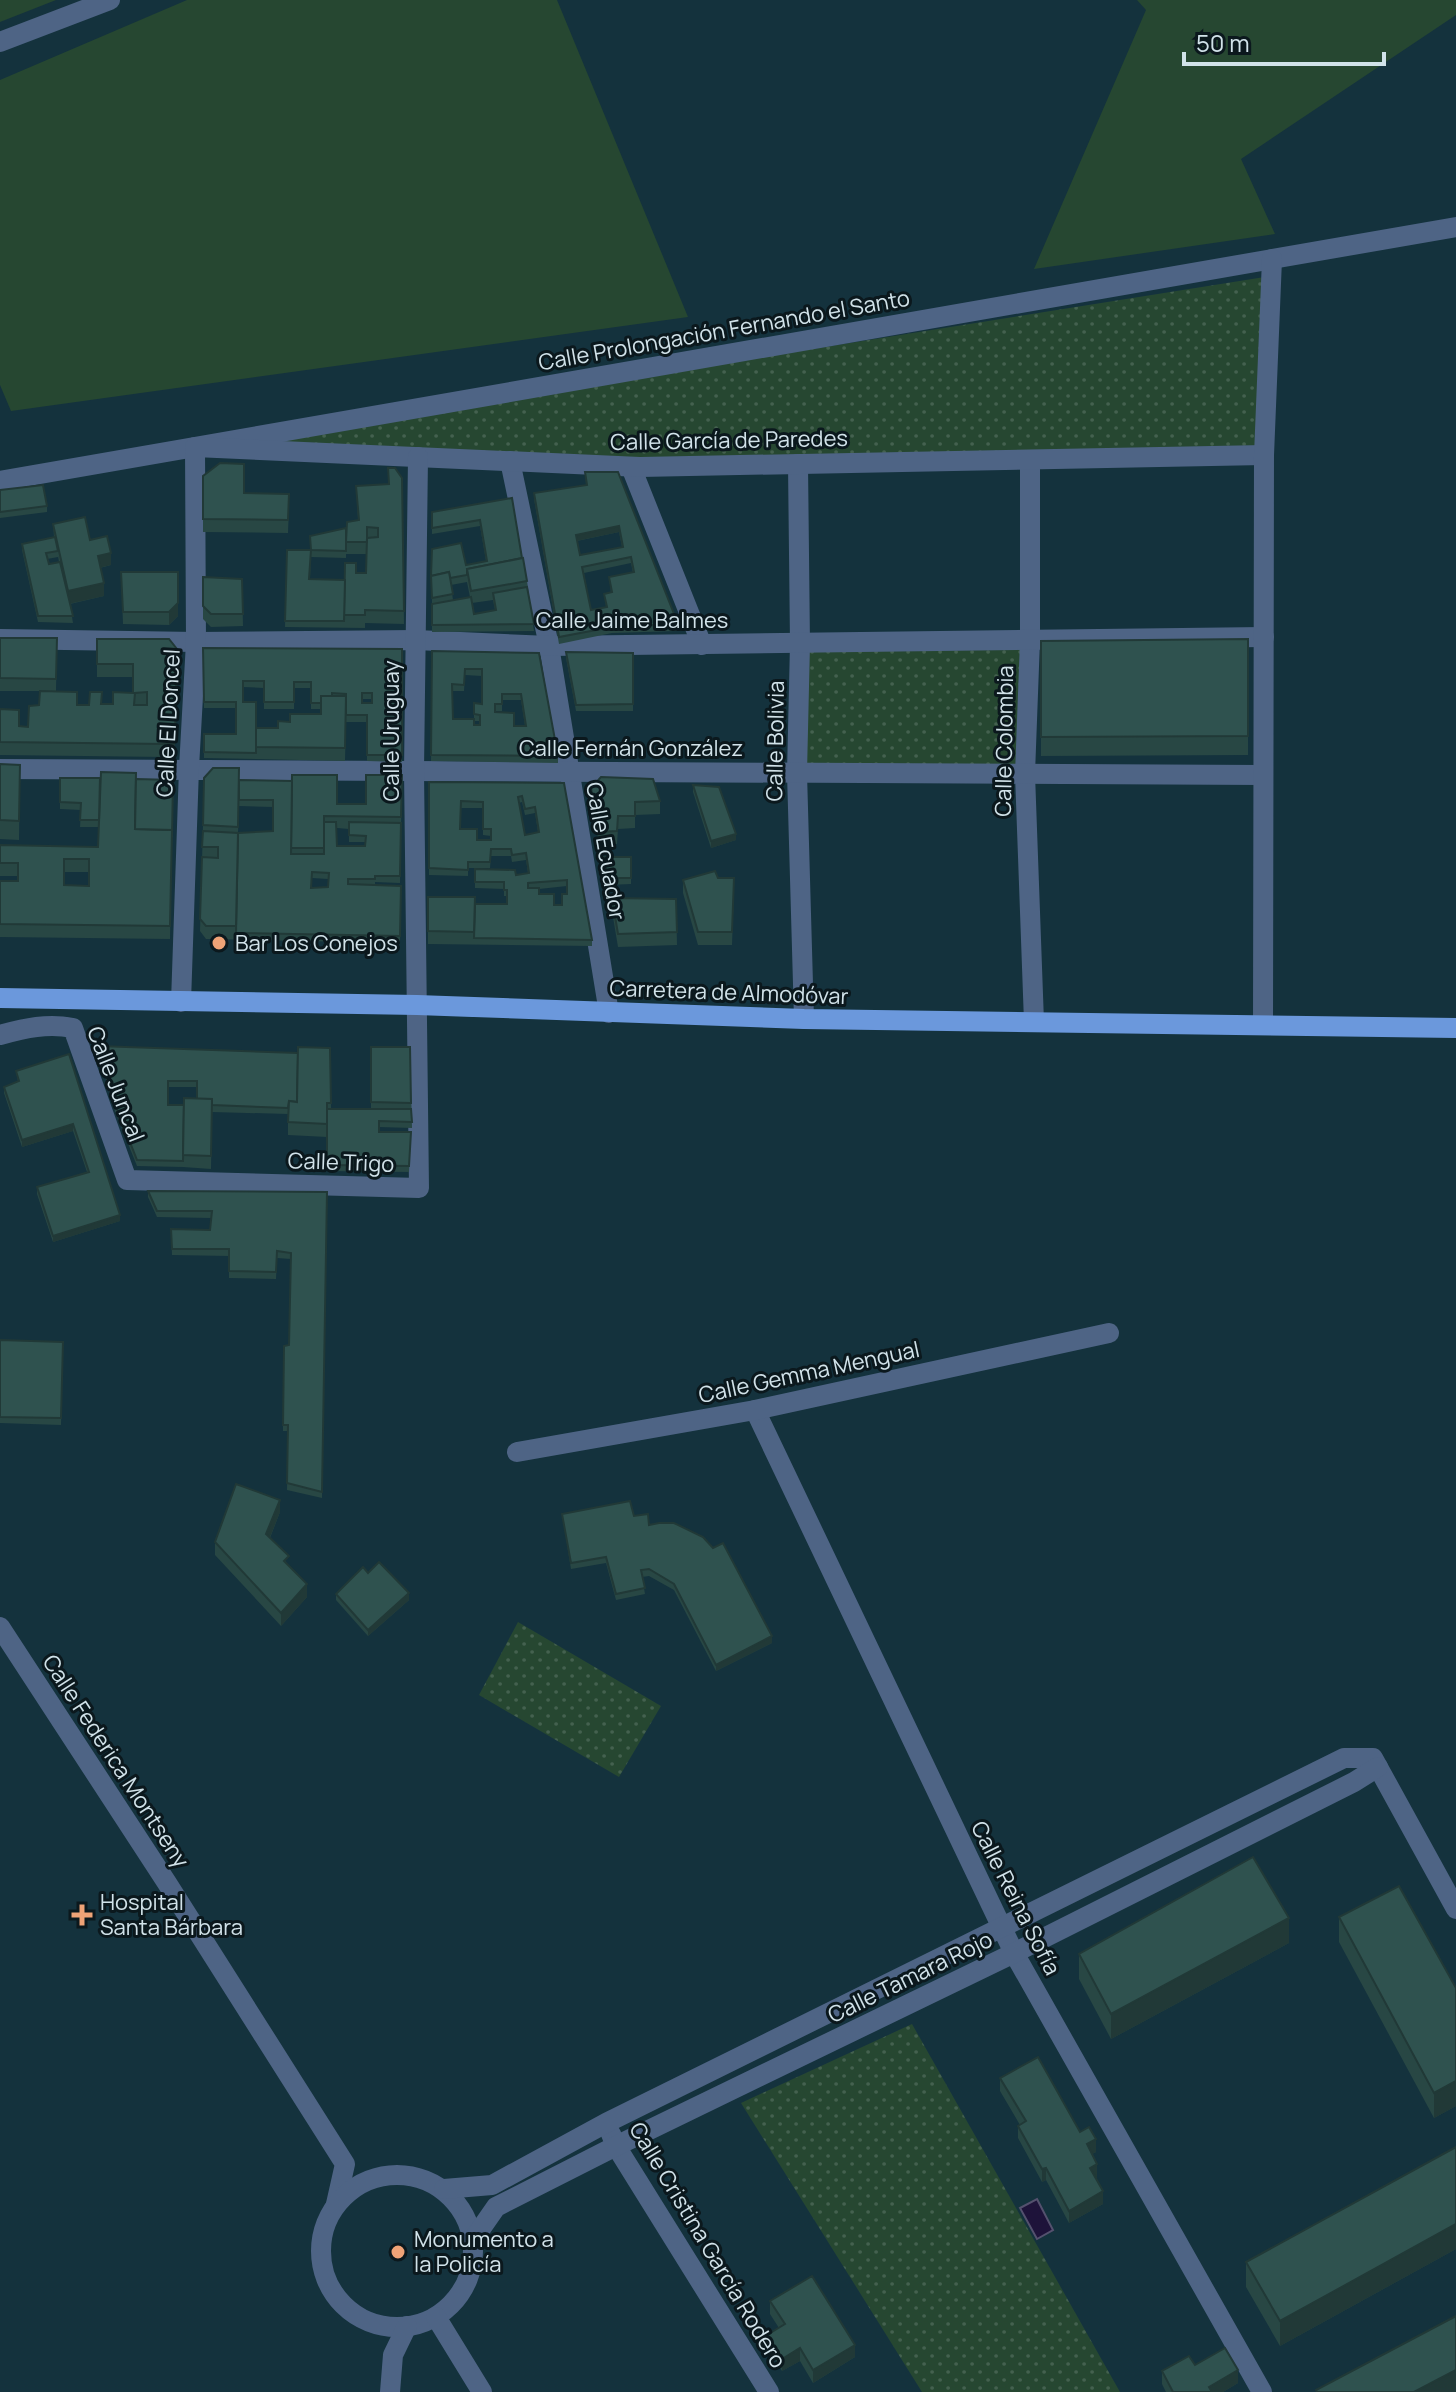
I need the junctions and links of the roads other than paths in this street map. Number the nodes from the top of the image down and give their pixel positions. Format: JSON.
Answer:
{"nodes":[{"id":1,"x":110,"y":0,"type":"edge"},
{"id":2,"x":0,"y":42,"type":"edge"},
{"id":3,"x":1456,"y":227,"type":"edge"},
{"id":4,"x":1272,"y":259,"type":"junction"},
{"id":5,"x":195,"y":447,"type":"junction"},
{"id":6,"x":1264,"y":455,"type":"junction"},
{"id":7,"x":418,"y":457,"type":"junction"},
{"id":8,"x":1030,"y":460,"type":"junction"},
{"id":9,"x":510,"y":461,"type":"junction"},
{"id":10,"x":798,"y":464,"type":"junction"},
{"id":11,"x":631,"y":467,"type":"junction"},
{"id":12,"x":0,"y":481,"type":"edge"},
{"id":13,"x":1264,"y":637,"type":"junction"},
{"id":14,"x":0,"y":639,"type":"edge"},
{"id":15,"x":416,"y":640,"type":"junction"},
{"id":16,"x":1030,"y":640,"type":"junction"},
{"id":17,"x":196,"y":642,"type":"junction"},
{"id":18,"x":800,"y":644,"type":"junction"},
{"id":19,"x":702,"y":645,"type":"junction"},
{"id":20,"x":549,"y":646,"type":"junction"},
{"id":21,"x":189,"y":768,"type":"junction"},
{"id":22,"x":0,"y":769,"type":"edge"},
{"id":23,"x":414,"y":771,"type":"junction"},
{"id":24,"x":568,"y":772,"type":"junction"},
{"id":25,"x":797,"y":773,"type":"junction"},
{"id":26,"x":1025,"y":774,"type":"junction"},
{"id":27,"x":1263,"y":775,"type":"junction"},
{"id":28,"x":0,"y":998,"type":"edge"},
{"id":29,"x":181,"y":1002,"type":"junction"},
{"id":30,"x":417,"y":1005,"type":"junction"},
{"id":31,"x":609,"y":1013,"type":"junction"},
{"id":32,"x":804,"y":1019,"type":"junction"},
{"id":33,"x":1034,"y":1022,"type":"junction"},
{"id":34,"x":1263,"y":1025,"type":"junction"},
{"id":35,"x":1456,"y":1028,"type":"edge"},
{"id":36,"x":0,"y":1035,"type":"edge"},
{"id":37,"x":127,"y":1180,"type":"joint"},
{"id":38,"x":1109,"y":1333,"type":"dead end"},
{"id":39,"x":755,"y":1410,"type":"junction"},
{"id":40,"x":517,"y":1452,"type":"dead end"},
{"id":41,"x":0,"y":1627,"type":"edge"},
{"id":42,"x":1378,"y":1767,"type":"junction"},
{"id":43,"x":1456,"y":1909,"type":"edge"},
{"id":44,"x":1002,"y":1928,"type":"junction"},
{"id":45,"x":1014,"y":1953,"type":"junction"},
{"id":46,"x":606,"y":2123,"type":"junction"},
{"id":47,"x":616,"y":2146,"type":"junction"},
{"id":48,"x":345,"y":2164,"type":"junction"},
{"id":49,"x":387,"y":2174,"type":"junction"},
{"id":50,"x":444,"y":2189,"type":"junction"},
{"id":51,"x":336,"y":2204,"type":"junction"},
{"id":52,"x":473,"y":2240,"type":"junction"},
{"id":53,"x":436,"y":2317,"type":"junction"},
{"id":54,"x":377,"y":2325,"type":"junction"},
{"id":55,"x":407,"y":2326,"type":"junction"},
{"id":56,"x":393,"y":2355,"type":"junction"},
{"id":57,"x":390,"y":2392,"type":"edge"},
{"id":58,"x":482,"y":2392,"type":"edge"},
{"id":59,"x":769,"y":2392,"type":"edge"},
{"id":60,"x":1262,"y":2392,"type":"edge"}],
"edges":[{"from":1,"to":2,"type":"street"},
{"from":3,"to":4,"type":"street","name":"Calle Prolongación Fernando el Santo"},
{"from":4,"to":5,"type":"street","name":"Calle Prolongación Fernando el Santo"},
{"from":4,"to":6,"type":"street"},
{"from":5,"to":7,"type":"street","name":"Calle García de Paredes"},
{"from":5,"to":12,"type":"street","name":"Calle Prolongación Fernando el Santo"},
{"from":5,"to":17,"type":"street","name":"Calle El Doncel"},
{"from":6,"to":8,"type":"street","name":"Calle García de Paredes"},
{"from":6,"to":13,"type":"street"},
{"from":7,"to":9,"type":"street","name":"Calle García de Paredes"},
{"from":7,"to":15,"type":"street","name":"Calle Uruguay"},
{"from":8,"to":10,"type":"street","name":"Calle García de Paredes"},
{"from":8,"to":16,"type":"street","name":"Calle Colombia"},
{"from":9,"to":11,"type":"street","name":"Calle García de Paredes"},
{"from":9,"to":20,"type":"street","name":"Calle Ecuador"},
{"from":10,"to":11,"type":"street","name":"Calle García de Paredes"},
{"from":10,"to":18,"type":"street","name":"Calle Bolivia"},
{"from":11,"to":19,"type":"street"},
{"from":13,"to":16,"type":"street","name":"Calle Jaime Balmes"},
{"from":13,"to":27,"type":"street"},
{"from":14,"to":17,"type":"street","name":"Calle Jaime Balmes"},
{"from":15,"to":17,"type":"street","name":"Calle Jaime Balmes"},
{"from":15,"to":20,"type":"street","name":"Calle Jaime Balmes"},
{"from":15,"to":23,"type":"street","name":"Calle Uruguay"},
{"from":16,"to":18,"type":"street","name":"Calle Jaime Balmes"},
{"from":16,"to":26,"type":"street","name":"Calle Colombia"},
{"from":17,"to":21,"type":"street","name":"Calle El Doncel"},
{"from":18,"to":19,"type":"street","name":"Calle Jaime Balmes"},
{"from":18,"to":25,"type":"street","name":"Calle Bolivia"},
{"from":19,"to":20,"type":"street","name":"Calle Jaime Balmes"},
{"from":20,"to":24,"type":"street","name":"Calle Ecuador"},
{"from":21,"to":22,"type":"street","name":"Calle Fernán González"},
{"from":21,"to":23,"type":"street","name":"Calle Fernán González"},
{"from":21,"to":29,"type":"street","name":"Calle El Doncel"},
{"from":23,"to":24,"type":"street","name":"Calle Fernán González"},
{"from":23,"to":30,"type":"street","name":"Calle Uruguay"},
{"from":24,"to":25,"type":"street","name":"Calle Fernán González"},
{"from":24,"to":31,"type":"street","name":"Calle Ecuador"},
{"from":25,"to":26,"type":"street","name":"Calle Fernán González"},
{"from":25,"to":32,"type":"street","name":"Calle Bolivia"},
{"from":26,"to":27,"type":"street","name":"Calle Fernán González"},
{"from":26,"to":33,"type":"street","name":"Calle Colombia"},
{"from":27,"to":34,"type":"street"},
{"from":28,"to":29,"type":"main road","name":"Carretera de Almodóvar"},
{"from":29,"to":30,"type":"main road","name":"Carretera de Almodóvar"},
{"from":30,"to":31,"type":"main road","name":"Carretera de Almodóvar"},
{"from":30,"to":37,"type":"street","name":"Calle Trigo"},
{"from":31,"to":32,"type":"main road","name":"Carretera de Almodóvar"},
{"from":32,"to":33,"type":"main road","name":"Carretera de Almodóvar"},
{"from":33,"to":34,"type":"main road","name":"Carretera de Almodóvar"},
{"from":34,"to":35,"type":"main road","name":"Carretera de Almodóvar"},
{"from":36,"to":37,"type":"street","name":"Calle Juncal"},
{"from":38,"to":39,"type":"street","name":"Calle Gemma Mengual"},
{"from":39,"to":40,"type":"street","name":"Calle Gemma Mengual"},
{"from":39,"to":44,"type":"street","name":"Calle Reina Sofía"},
{"from":41,"to":48,"type":"street","name":"Calle Federica Montseny"},
{"from":42,"to":43,"type":"street"},
{"from":42,"to":44,"type":"street","name":"Calle Tamara Rojo"},
{"from":42,"to":45,"type":"street","name":"Calle Tamara Rojo"},
{"from":44,"to":45,"type":"street","name":"Calle Reina Sofía"},
{"from":44,"to":46,"type":"street","name":"Calle Tamara Rojo"},
{"from":45,"to":47,"type":"street","name":"Calle Tamara Rojo"},
{"from":45,"to":60,"type":"street","name":"Calle Reina Sofía"},
{"from":46,"to":47,"type":"street","name":"Calle Cristina García Rodero"},
{"from":46,"to":50,"type":"street","name":"Calle Tamara Rojo"},
{"from":47,"to":52,"type":"street","name":"Calle Tamara Rojo"},
{"from":47,"to":59,"type":"street","name":"Calle Cristina García Rodero"},
{"from":48,"to":49,"type":"street"},
{"from":48,"to":51,"type":"street"},
{"from":49,"to":50,"type":"street"},
{"from":49,"to":51,"type":"street"},
{"from":50,"to":52,"type":"street"},
{"from":51,"to":54,"type":"street"},
{"from":52,"to":53,"type":"street"},
{"from":53,"to":55,"type":"street"},
{"from":53,"to":58,"type":"street"},
{"from":54,"to":55,"type":"street"},
{"from":54,"to":56,"type":"street"},
{"from":55,"to":56,"type":"street"},
{"from":56,"to":57,"type":"street"}]}
